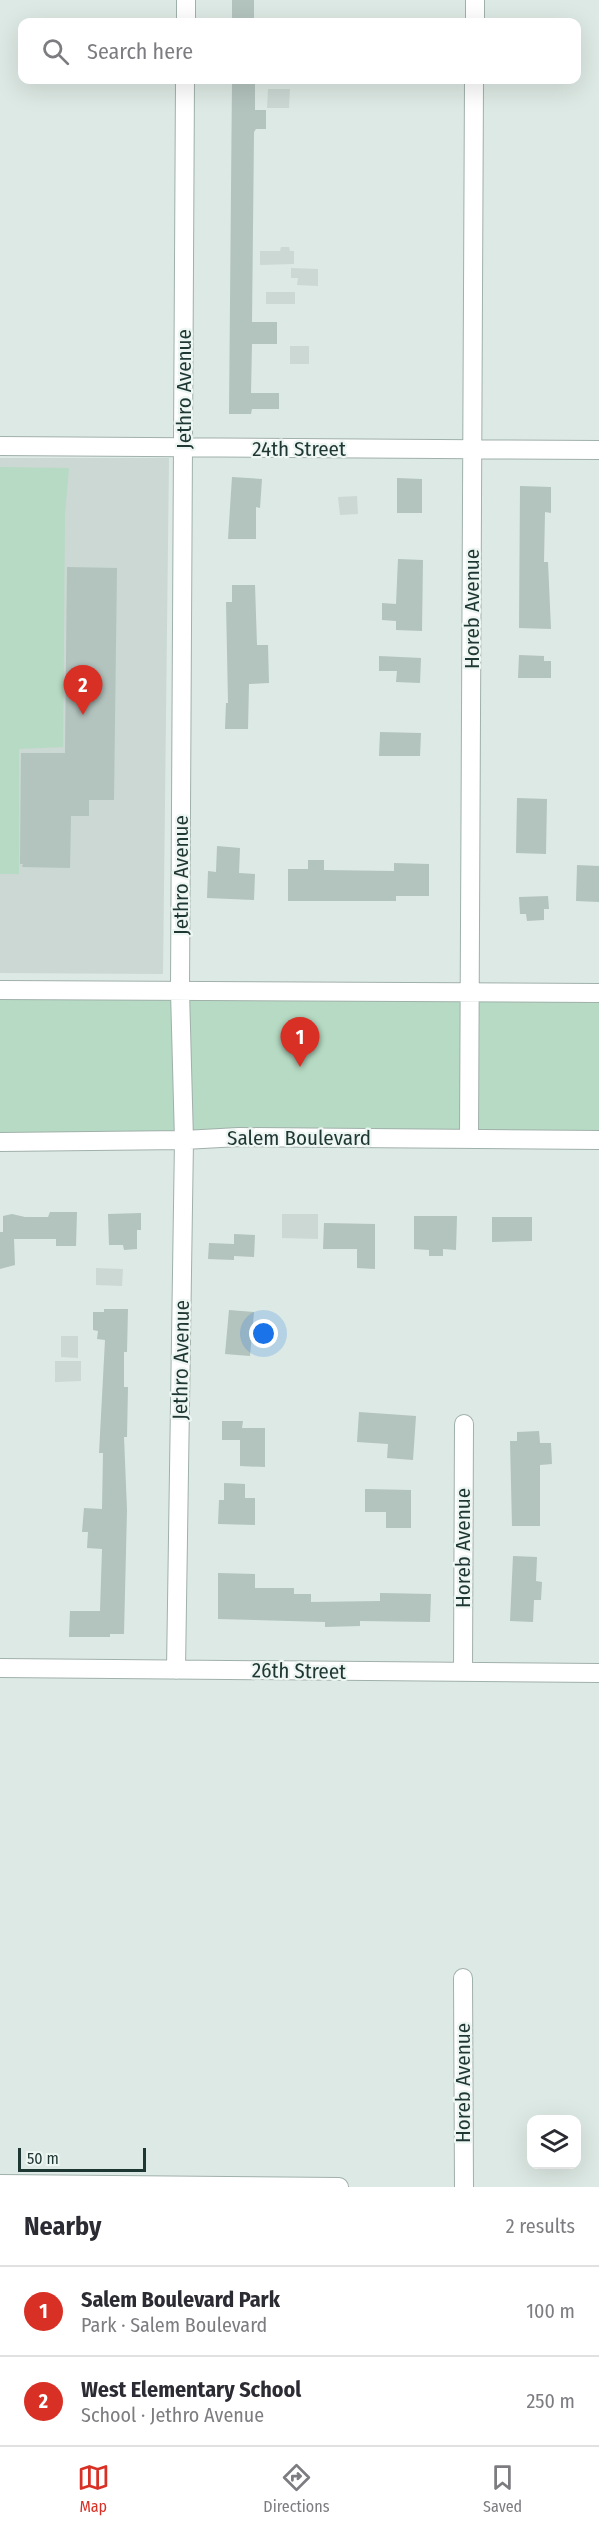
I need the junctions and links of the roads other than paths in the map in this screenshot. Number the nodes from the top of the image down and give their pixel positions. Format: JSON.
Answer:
{"nodes":[{"id":1,"x":186,"y":0,"type":"edge"},
{"id":2,"x":475,"y":0,"type":"edge"},
{"id":3,"x":186,"y":18,"type":"edge"},
{"id":4,"x":475,"y":18,"type":"edge"},
{"id":5,"x":185,"y":84,"type":"edge"},
{"id":6,"x":474,"y":84,"type":"edge"},
{"id":7,"x":0,"y":446,"type":"edge"},
{"id":8,"x":183,"y":448,"type":"junction"},
{"id":9,"x":472,"y":450,"type":"junction"},
{"id":10,"x":599,"y":450,"type":"edge"},
{"id":11,"x":0,"y":990,"type":"edge"},
{"id":12,"x":180,"y":991,"type":"junction"},
{"id":13,"x":470,"y":993,"type":"junction"},
{"id":14,"x":599,"y":993,"type":"edge"},
{"id":15,"x":469,"y":1139,"type":"junction"},
{"id":16,"x":184,"y":1140,"type":"junction"},
{"id":17,"x":599,"y":1140,"type":"edge"},
{"id":18,"x":0,"y":1142,"type":"edge"},
{"id":19,"x":464,"y":1424,"type":"dead end"},
{"id":20,"x":0,"y":1668,"type":"edge"},
{"id":21,"x":176,"y":1670,"type":"junction"},
{"id":22,"x":463,"y":1672,"type":"junction"},
{"id":23,"x":599,"y":1673,"type":"edge"},
{"id":24,"x":463,"y":1978,"type":"dead end"},
{"id":25,"x":0,"y":2184,"type":"edge"},
{"id":26,"x":339,"y":2187,"type":"edge"},
{"id":27,"x":464,"y":2187,"type":"edge"}],
"edges":[{"from":1,"to":3,"type":"street"},
{"from":2,"to":4,"type":"street"},
{"from":5,"to":8,"type":"street","name":"Jethro Avenue"},
{"from":6,"to":9,"type":"street","name":"Horeb Avenue"},
{"from":7,"to":8,"type":"street","name":"24th Street"},
{"from":8,"to":9,"type":"street","name":"24th Street"},
{"from":8,"to":12,"type":"street","name":"Jethro Avenue"},
{"from":9,"to":10,"type":"street","name":"24th Street"},
{"from":9,"to":13,"type":"street","name":"Horeb Avenue"},
{"from":11,"to":12,"type":"street"},
{"from":12,"to":13,"type":"street"},
{"from":12,"to":16,"type":"street","name":"Jethro Avenue"},
{"from":13,"to":14,"type":"street"},
{"from":13,"to":15,"type":"street","name":"Horeb Avenue"},
{"from":15,"to":16,"type":"street","name":"Salem Boulevard"},
{"from":15,"to":17,"type":"street","name":"Salem Boulevard"},
{"from":16,"to":18,"type":"street","name":"Salem Boulevard"},
{"from":16,"to":21,"type":"street","name":"Jethro Avenue"},
{"from":19,"to":22,"type":"street","name":"Horeb Avenue"},
{"from":20,"to":21,"type":"street","name":"26th Street"},
{"from":21,"to":22,"type":"street","name":"26th Street"},
{"from":22,"to":23,"type":"street","name":"26th Street"},
{"from":24,"to":27,"type":"street","name":"Horeb Avenue"},
{"from":25,"to":26,"type":"street"}]}
